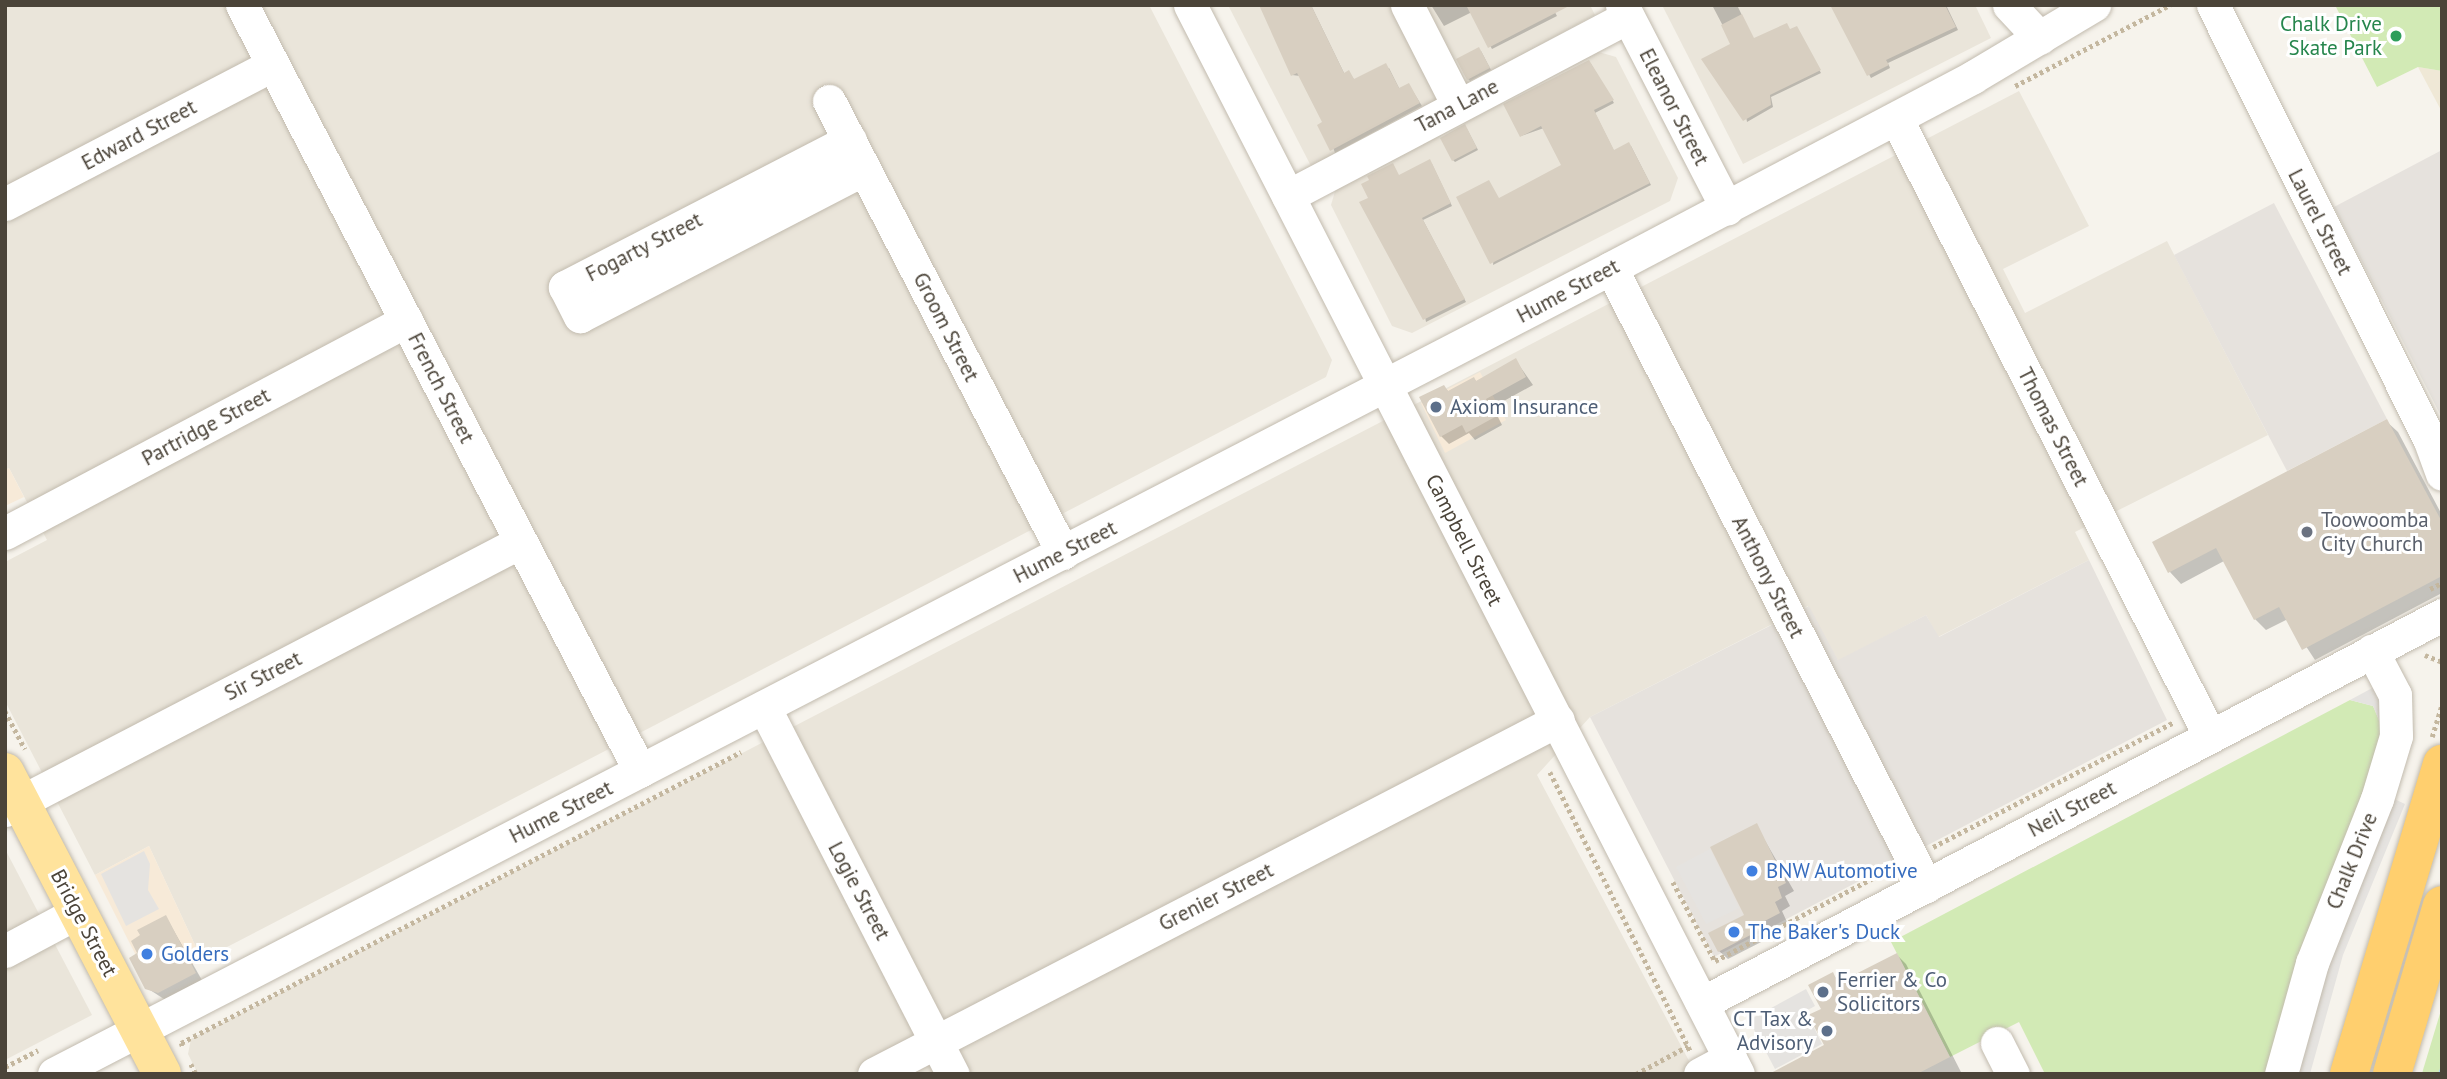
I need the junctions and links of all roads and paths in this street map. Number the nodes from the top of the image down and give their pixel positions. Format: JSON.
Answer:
{"nodes":[{"id":1,"x":242,"y":5,"type":"edge"},
{"id":2,"x":1191,"y":5,"type":"edge"},
{"id":3,"x":1407,"y":5,"type":"edge"},
{"id":4,"x":2009,"y":5,"type":"edge"},
{"id":5,"x":2107,"y":5,"type":"edge"},
{"id":6,"x":2213,"y":5,"type":"edge"},
{"id":7,"x":1625,"y":11,"type":"edge"},
{"id":8,"x":2083,"y":13,"type":"edge"},
{"id":9,"x":2040,"y":38,"type":"junction"},
{"id":10,"x":272,"y":65,"type":"junction"},
{"id":11,"x":829,"y":101,"type":"dead end"},
{"id":12,"x":1458,"y":105,"type":"junction"},
{"id":13,"x":1896,"y":118,"type":"junction"},
{"id":14,"x":850,"y":140,"type":"junction"},
{"id":15,"x":864,"y":169,"type":"junction"},
{"id":16,"x":1288,"y":196,"type":"junction"},
{"id":17,"x":5,"y":204,"type":"edge"},
{"id":18,"x":1727,"y":208,"type":"junction"},
{"id":19,"x":1611,"y":268,"type":"junction"},
{"id":20,"x":406,"y":321,"type":"junction"},
{"id":21,"x":1385,"y":387,"type":"junction"},
{"id":22,"x":2436,"y":441,"type":"edge"},
{"id":23,"x":2442,"y":474,"type":"edge"},
{"id":24,"x":5,"y":533,"type":"edge"},
{"id":25,"x":520,"y":542,"type":"junction"},
{"id":26,"x":1063,"y":553,"type":"junction"},
{"id":27,"x":2442,"y":615,"type":"edge"},
{"id":28,"x":2371,"y":651,"type":"junction"},
{"id":29,"x":2418,"y":658,"type":"dead end"},
{"id":30,"x":2442,"y":662,"type":"edge"},
{"id":31,"x":764,"y":707,"type":"junction"},
{"id":32,"x":1558,"y":720,"type":"junction"},
{"id":33,"x":2203,"y":723,"type":"junction"},
{"id":34,"x":2442,"y":764,"type":"edge"},
{"id":35,"x":640,"y":771,"type":"junction"},
{"id":36,"x":10,"y":795,"type":"edge"},
{"id":37,"x":1919,"y":872,"type":"junction"},
{"id":38,"x":2442,"y":905,"type":"edge"},
{"id":39,"x":78,"y":912,"type":"junction"},
{"id":40,"x":5,"y":951,"type":"edge"},
{"id":41,"x":1715,"y":961,"type":"dead end"},
{"id":42,"x":1702,"y":1003,"type":"junction"},
{"id":43,"x":139,"y":1029,"type":"junction"},
{"id":44,"x":937,"y":1041,"type":"junction"},
{"id":45,"x":1997,"y":1043,"type":"dead end"},
{"id":46,"x":1694,"y":1060,"type":"edge"},
{"id":47,"x":1734,"y":1066,"type":"edge"},
{"id":48,"x":54,"y":1074,"type":"edge"},
{"id":49,"x":162,"y":1074,"type":"edge"},
{"id":50,"x":874,"y":1074,"type":"edge"},
{"id":51,"x":953,"y":1074,"type":"edge"},
{"id":52,"x":1636,"y":1074,"type":"edge"},
{"id":53,"x":2013,"y":1074,"type":"edge"},
{"id":54,"x":2281,"y":1074,"type":"edge"},
{"id":55,"x":2349,"y":1074,"type":"edge"},
{"id":56,"x":2392,"y":1074,"type":"edge"}],
"edges":[{"from":1,"to":10,"type":"street","name":"French Street"},
{"from":2,"to":16,"type":"street","name":"Campbell Street"},
{"from":3,"to":12,"type":"street"},
{"from":4,"to":9,"type":"street"},
{"from":5,"to":8,"type":"street","name":"Hume Street"},
{"from":6,"to":22,"type":"street","name":"Laurel Street"},
{"from":7,"to":12,"type":"street","name":"Tana Lane"},
{"from":7,"to":18,"type":"street","name":"Eleanor Street"},
{"from":8,"to":9,"type":"street","name":"Hume Street"},
{"from":9,"to":13,"type":"street","name":"Hume Street"},
{"from":10,"to":17,"type":"street","name":"Edward Street"},
{"from":10,"to":20,"type":"street","name":"French Street"},
{"from":11,"to":14,"type":"street","name":"Groom Street"},
{"from":12,"to":16,"type":"street","name":"Tana Lane"},
{"from":13,"to":18,"type":"street","name":"Hume Street"},
{"from":13,"to":33,"type":"street","name":"Thomas Street"},
{"from":14,"to":15,"type":"street","name":"Groom Street"},
{"from":14,"to":15,"type":"street","name":"Fogarty Street"},
{"from":15,"to":26,"type":"street","name":"Groom Street"},
{"from":16,"to":21,"type":"street","name":"Campbell Street"},
{"from":18,"to":19,"type":"street","name":"Hume Street"},
{"from":19,"to":21,"type":"street","name":"Hume Street"},
{"from":19,"to":37,"type":"street","name":"Anthony Street"},
{"from":20,"to":24,"type":"street","name":"Partridge Street"},
{"from":20,"to":25,"type":"street","name":"French Street"},
{"from":21,"to":26,"type":"street","name":"Hume Street"},
{"from":21,"to":32,"type":"street","name":"Campbell Street"},
{"from":22,"to":23,"type":"street","name":"Laurel Street"},
{"from":25,"to":35,"type":"street","name":"French Street"},
{"from":25,"to":36,"type":"street","name":"Sir Street"},
{"from":26,"to":31,"type":"street","name":"Hume Street"},
{"from":27,"to":28,"type":"street","name":"Neil Street"},
{"from":28,"to":33,"type":"street","name":"Neil Street"},
{"from":28,"to":54,"type":"street","name":"Chalk Drive"},
{"from":29,"to":30,"type":"path"},
{"from":31,"to":35,"type":"street","name":"Hume Street"},
{"from":31,"to":44,"type":"street","name":"Logie Street"},
{"from":32,"to":42,"type":"street","name":"Campbell Street"},
{"from":32,"to":44,"type":"street","name":"Grenier Street"},
{"from":33,"to":37,"type":"street","name":"Neil Street"},
{"from":33,"to":37,"type":"path"},
{"from":34,"to":55,"type":"highway"},
{"from":35,"to":43,"type":"street","name":"Hume Street"},
{"from":36,"to":39,"type":"main road","name":"Bridge Street"},
{"from":37,"to":41,"type":"path"},
{"from":37,"to":42,"type":"street","name":"Neil Street"},
{"from":38,"to":56,"type":"highway"},
{"from":39,"to":40,"type":"street"},
{"from":39,"to":43,"type":"main road","name":"Bridge Street"},
{"from":42,"to":47,"type":"street","name":"Campbell Street"},
{"from":43,"to":48,"type":"street","name":"Hume Street"},
{"from":43,"to":49,"type":"main road","name":"Bridge Street"},
{"from":44,"to":50,"type":"street","name":"Grenier Street"},
{"from":44,"to":51,"type":"street","name":"Logie Street"},
{"from":45,"to":53,"type":"street"},
{"from":46,"to":47,"type":"street"},
{"from":46,"to":52,"type":"path"}]}
